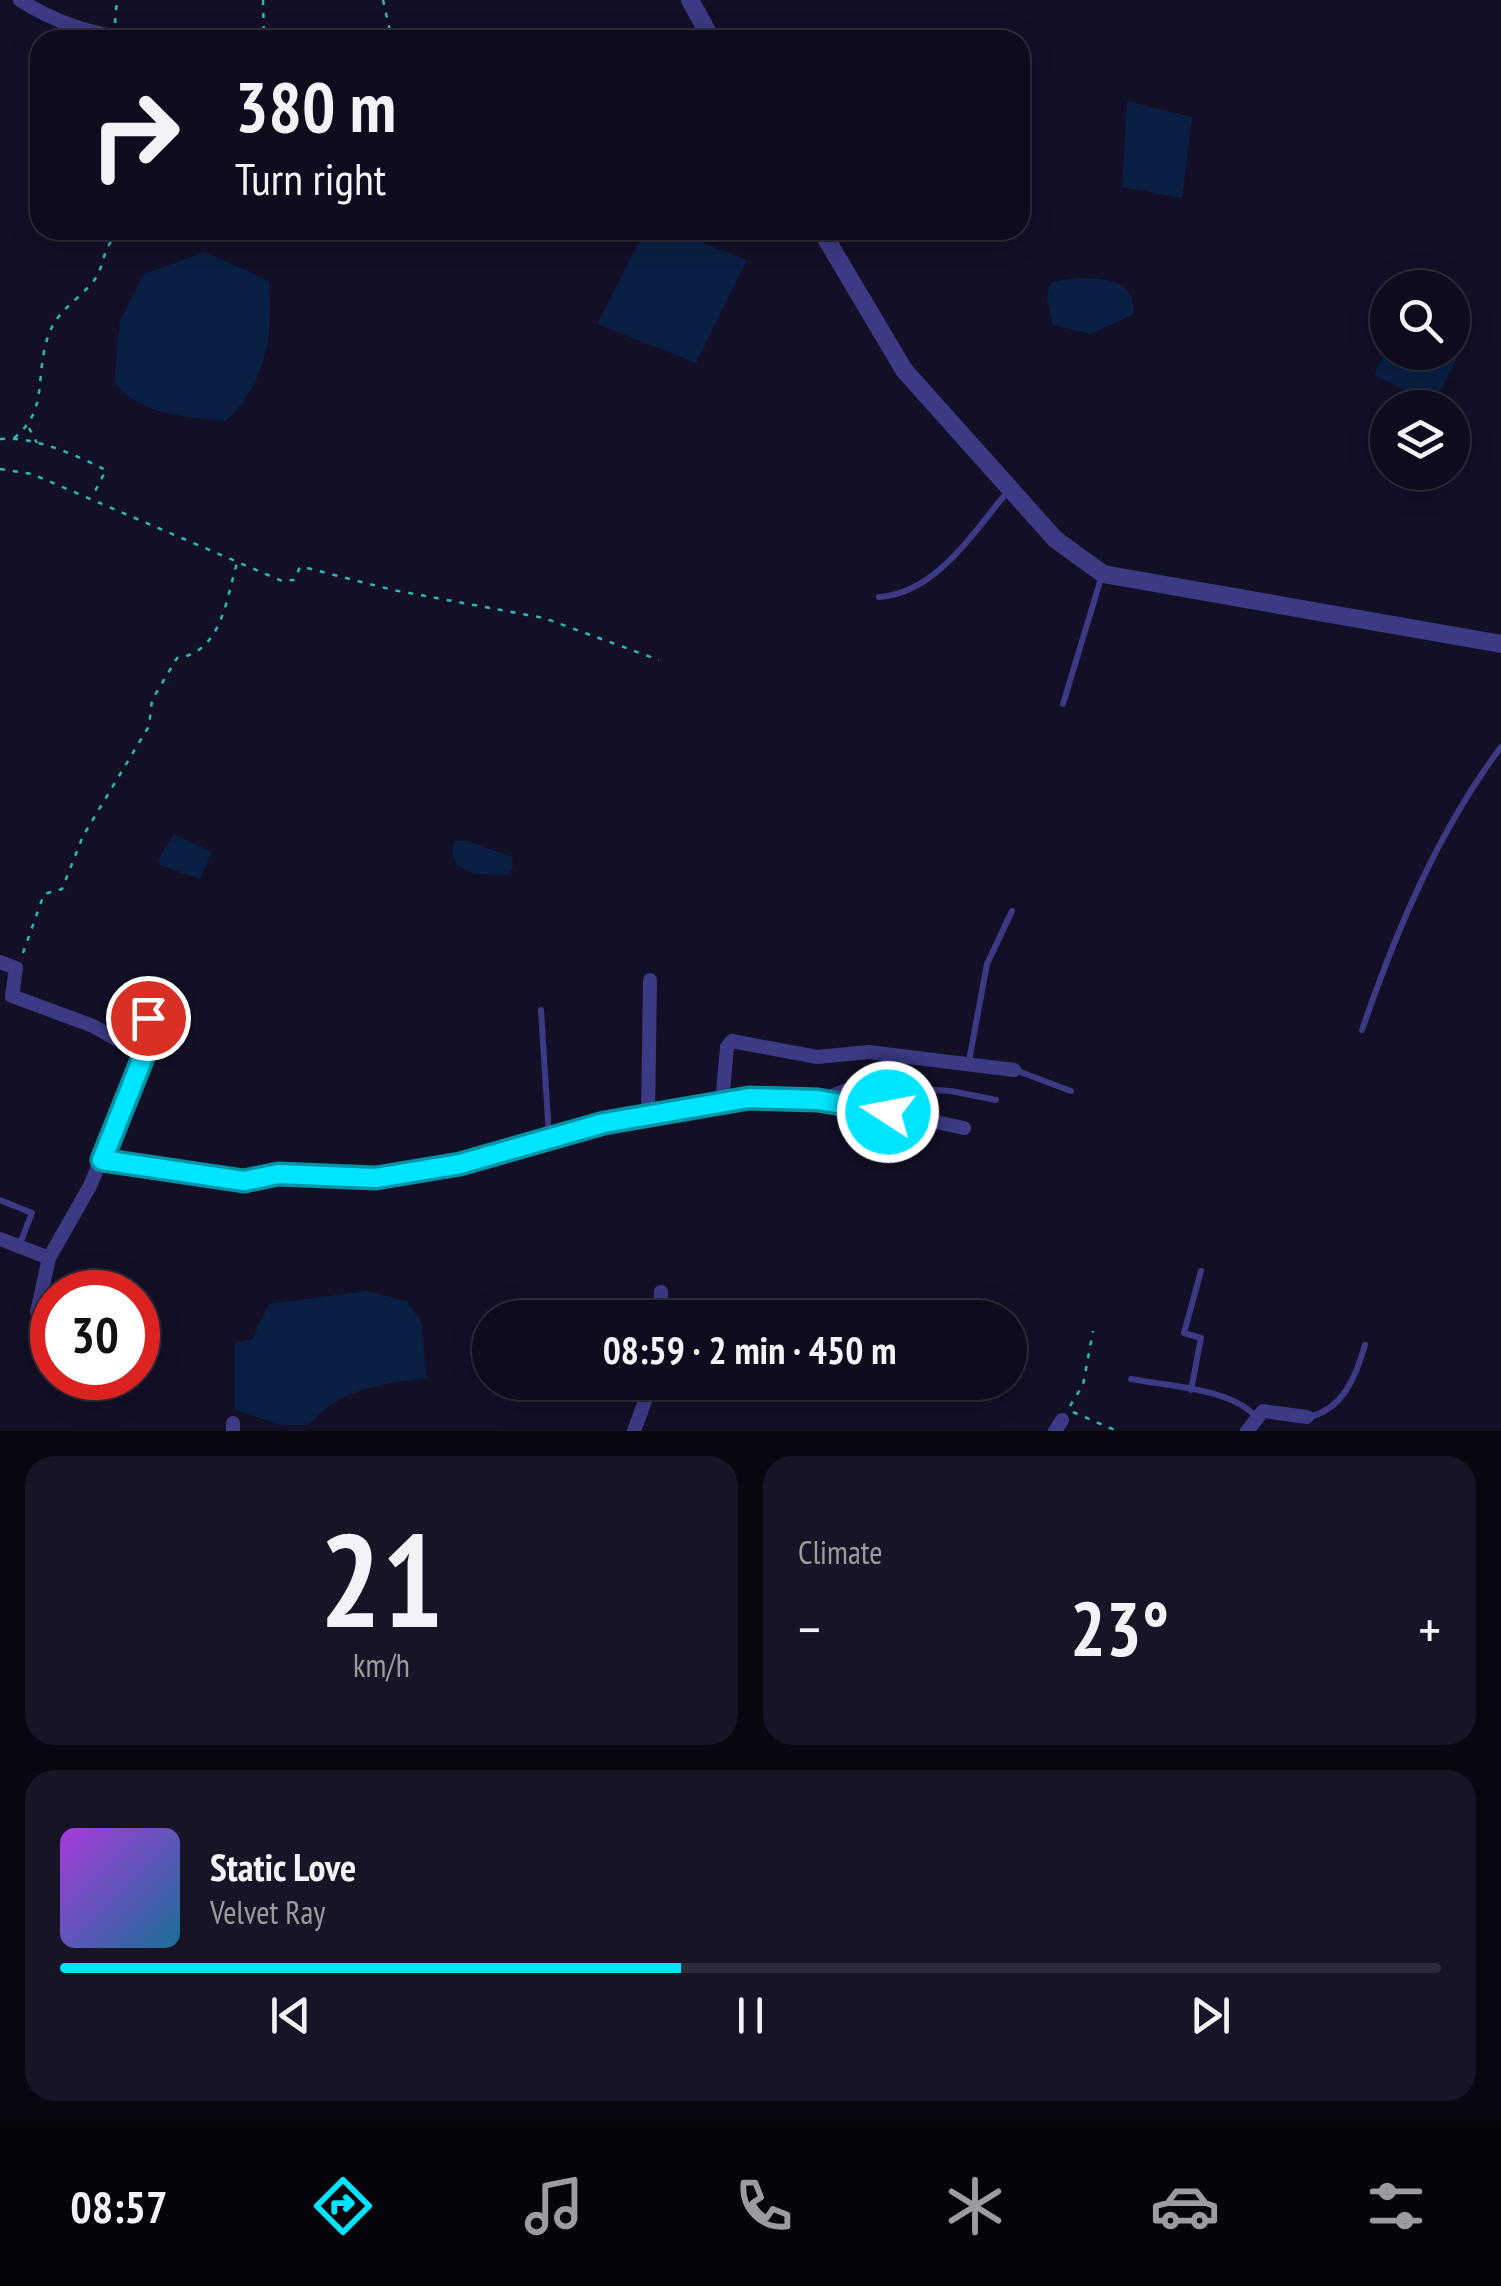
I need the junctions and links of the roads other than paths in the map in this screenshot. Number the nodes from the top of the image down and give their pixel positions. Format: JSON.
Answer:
{"nodes":[{"id":1,"x":20,"y":0,"type":"edge"},
{"id":2,"x":690,"y":0,"type":"edge"},
{"id":3,"x":88,"y":30,"type":"edge"},
{"id":4,"x":706,"y":30,"type":"edge"},
{"id":5,"x":827,"y":240,"type":"edge"},
{"id":6,"x":1010,"y":489,"type":"junction"},
{"id":7,"x":1102,"y":574,"type":"junction"},
{"id":8,"x":878,"y":597,"type":"dead end"},
{"id":9,"x":1501,"y":644,"type":"edge"},
{"id":10,"x":1064,"y":704,"type":"dead end"},
{"id":11,"x":1501,"y":747,"type":"edge"},
{"id":12,"x":1012,"y":912,"type":"dead end"},
{"id":13,"x":0,"y":962,"type":"edge"},
{"id":14,"x":650,"y":980,"type":"dead end"},
{"id":15,"x":154,"y":1000,"type":"dead end"},
{"id":16,"x":542,"y":1010,"type":"dead end"},
{"id":17,"x":1362,"y":1030,"type":"dead end"},
{"id":18,"x":144,"y":1055,"type":"junction"},
{"id":19,"x":968,"y":1062,"type":"junction"},
{"id":20,"x":1014,"y":1070,"type":"joint"},
{"id":21,"x":1071,"y":1091,"type":"dead end"},
{"id":22,"x":996,"y":1100,"type":"dead end"},
{"id":23,"x":833,"y":1101,"type":"junction"},
{"id":24,"x":722,"y":1103,"type":"junction"},
{"id":25,"x":648,"y":1117,"type":"junction"},
{"id":26,"x":964,"y":1128,"type":"dead end"},
{"id":27,"x":549,"y":1137,"type":"junction"},
{"id":28,"x":102,"y":1160,"type":"junction"},
{"id":29,"x":0,"y":1200,"type":"edge"},
{"id":30,"x":0,"y":1240,"type":"edge"},
{"id":31,"x":18,"y":1247,"type":"junction"},
{"id":32,"x":49,"y":1258,"type":"junction"},
{"id":33,"x":46,"y":1270,"type":"edge"},
{"id":34,"x":1201,"y":1271,"type":"dead end"},
{"id":35,"x":661,"y":1292,"type":"dead end"},
{"id":36,"x":661,"y":1300,"type":"edge"},
{"id":37,"x":1365,"y":1346,"type":"dead end"},
{"id":38,"x":1130,"y":1379,"type":"dead end"},
{"id":39,"x":1191,"y":1390,"type":"junction"},
{"id":40,"x":645,"y":1400,"type":"edge"},
{"id":41,"x":1255,"y":1416,"type":"junction"},
{"id":42,"x":1307,"y":1417,"type":"joint"},
{"id":43,"x":634,"y":1431,"type":"edge"},
{"id":44,"x":1246,"y":1431,"type":"edge"}],
"edges":[{"from":1,"to":3,"type":"street"},
{"from":2,"to":4,"type":"street"},
{"from":5,"to":6,"type":"street"},
{"from":6,"to":7,"type":"street"},
{"from":6,"to":8,"type":"lane"},
{"from":7,"to":9,"type":"street"},
{"from":7,"to":10,"type":"lane"},
{"from":11,"to":17,"type":"lane"},
{"from":12,"to":19,"type":"lane"},
{"from":13,"to":18,"type":"street"},
{"from":14,"to":25,"type":"street"},
{"from":15,"to":18,"type":"street"},
{"from":16,"to":27,"type":"lane"},
{"from":18,"to":28,"type":"street"},
{"from":19,"to":20,"type":"street"},
{"from":19,"to":24,"type":"street"},
{"from":20,"to":21,"type":"lane"},
{"from":22,"to":23,"type":"lane"},
{"from":23,"to":24,"type":"street"},
{"from":23,"to":26,"type":"street"},
{"from":24,"to":25,"type":"street"},
{"from":25,"to":27,"type":"street"},
{"from":27,"to":28,"type":"street"},
{"from":28,"to":32,"type":"street"},
{"from":29,"to":31,"type":"lane"},
{"from":30,"to":31,"type":"street"},
{"from":31,"to":32,"type":"street"},
{"from":32,"to":33,"type":"street"},
{"from":34,"to":39,"type":"lane"},
{"from":35,"to":36,"type":"street"},
{"from":37,"to":42,"type":"lane"},
{"from":38,"to":39,"type":"lane"},
{"from":39,"to":41,"type":"lane"},
{"from":40,"to":43,"type":"street"},
{"from":41,"to":42,"type":"street"},
{"from":41,"to":44,"type":"street"}]}
